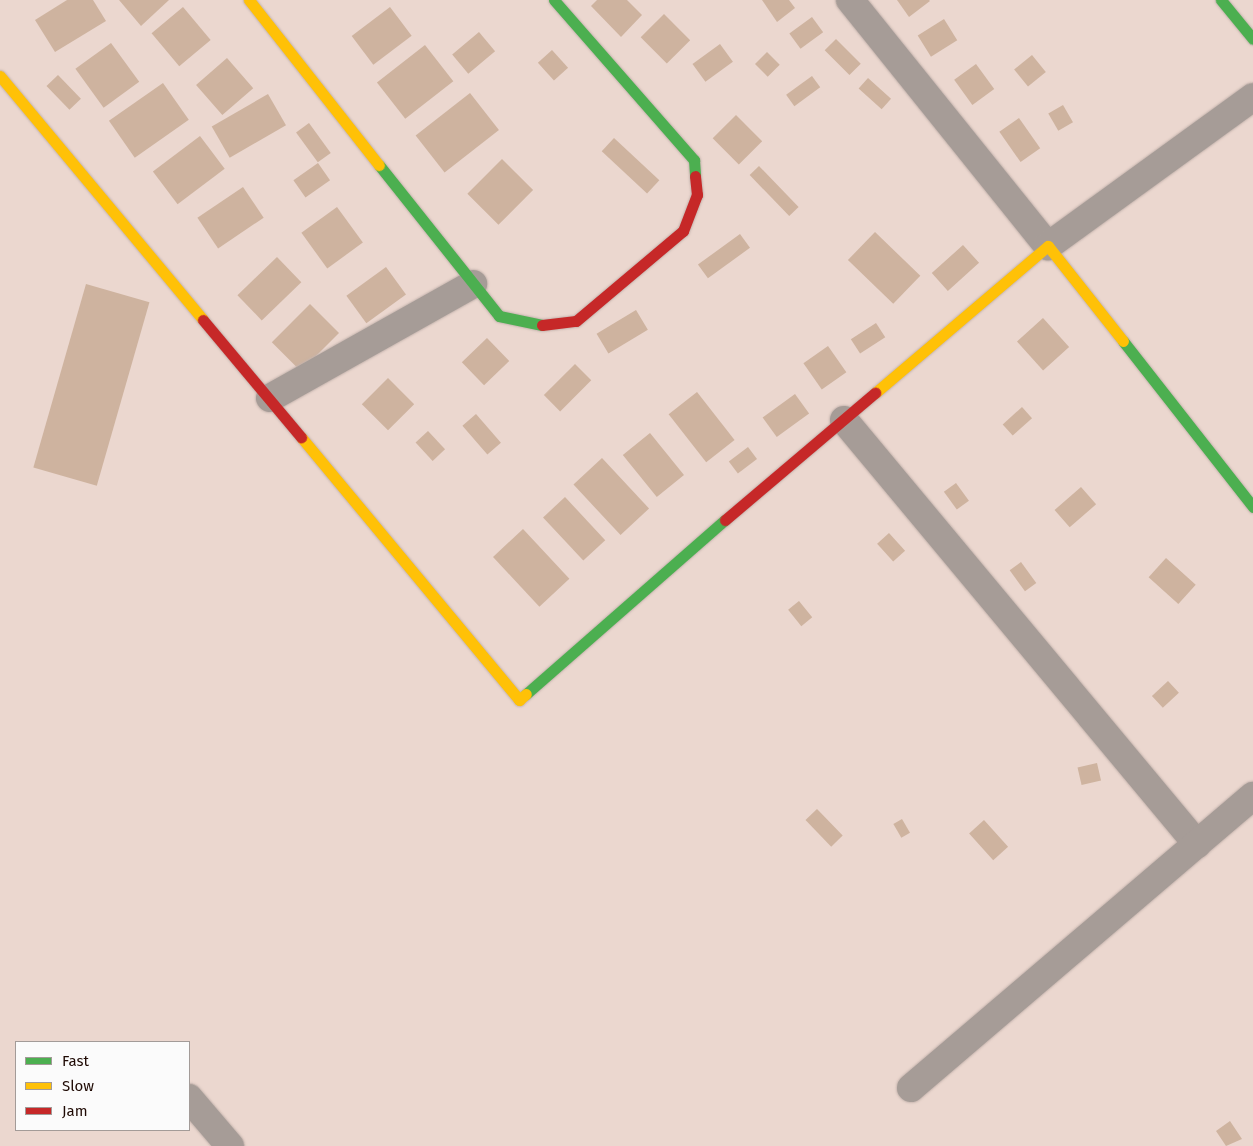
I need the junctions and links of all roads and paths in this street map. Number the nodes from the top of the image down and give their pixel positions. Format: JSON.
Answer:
{"nodes":[{"id":1,"x":249,"y":0,"type":"edge"},
{"id":2,"x":554,"y":0,"type":"edge"},
{"id":3,"x":850,"y":0,"type":"edge"},
{"id":4,"x":1221,"y":0,"type":"edge"},
{"id":5,"x":1253,"y":39,"type":"edge"},
{"id":6,"x":0,"y":76,"type":"edge"},
{"id":7,"x":1253,"y":97,"type":"edge"},
{"id":8,"x":1048,"y":246,"type":"junction"},
{"id":9,"x":473,"y":284,"type":"junction"},
{"id":10,"x":270,"y":398,"type":"junction"},
{"id":11,"x":844,"y":420,"type":"junction"},
{"id":12,"x":1253,"y":507,"type":"edge"},
{"id":13,"x":1253,"y":796,"type":"edge"},
{"id":14,"x":1197,"y":844,"type":"junction"},
{"id":15,"x":911,"y":1088,"type":"dead end"},
{"id":16,"x":190,"y":1099,"type":"edge"},
{"id":17,"x":230,"y":1146,"type":"edge"}],
"edges":[{"from":1,"to":9,"type":"street"},
{"from":2,"to":9,"type":"street"},
{"from":3,"to":8,"type":"street"},
{"from":4,"to":5,"type":"street"},
{"from":6,"to":10,"type":"street"},
{"from":7,"to":8,"type":"street"},
{"from":8,"to":11,"type":"street"},
{"from":8,"to":12,"type":"street"},
{"from":9,"to":10,"type":"street"},
{"from":10,"to":11,"type":"street"},
{"from":11,"to":14,"type":"street"},
{"from":13,"to":14,"type":"street"},
{"from":14,"to":15,"type":"street"},
{"from":16,"to":17,"type":"street"}]}
